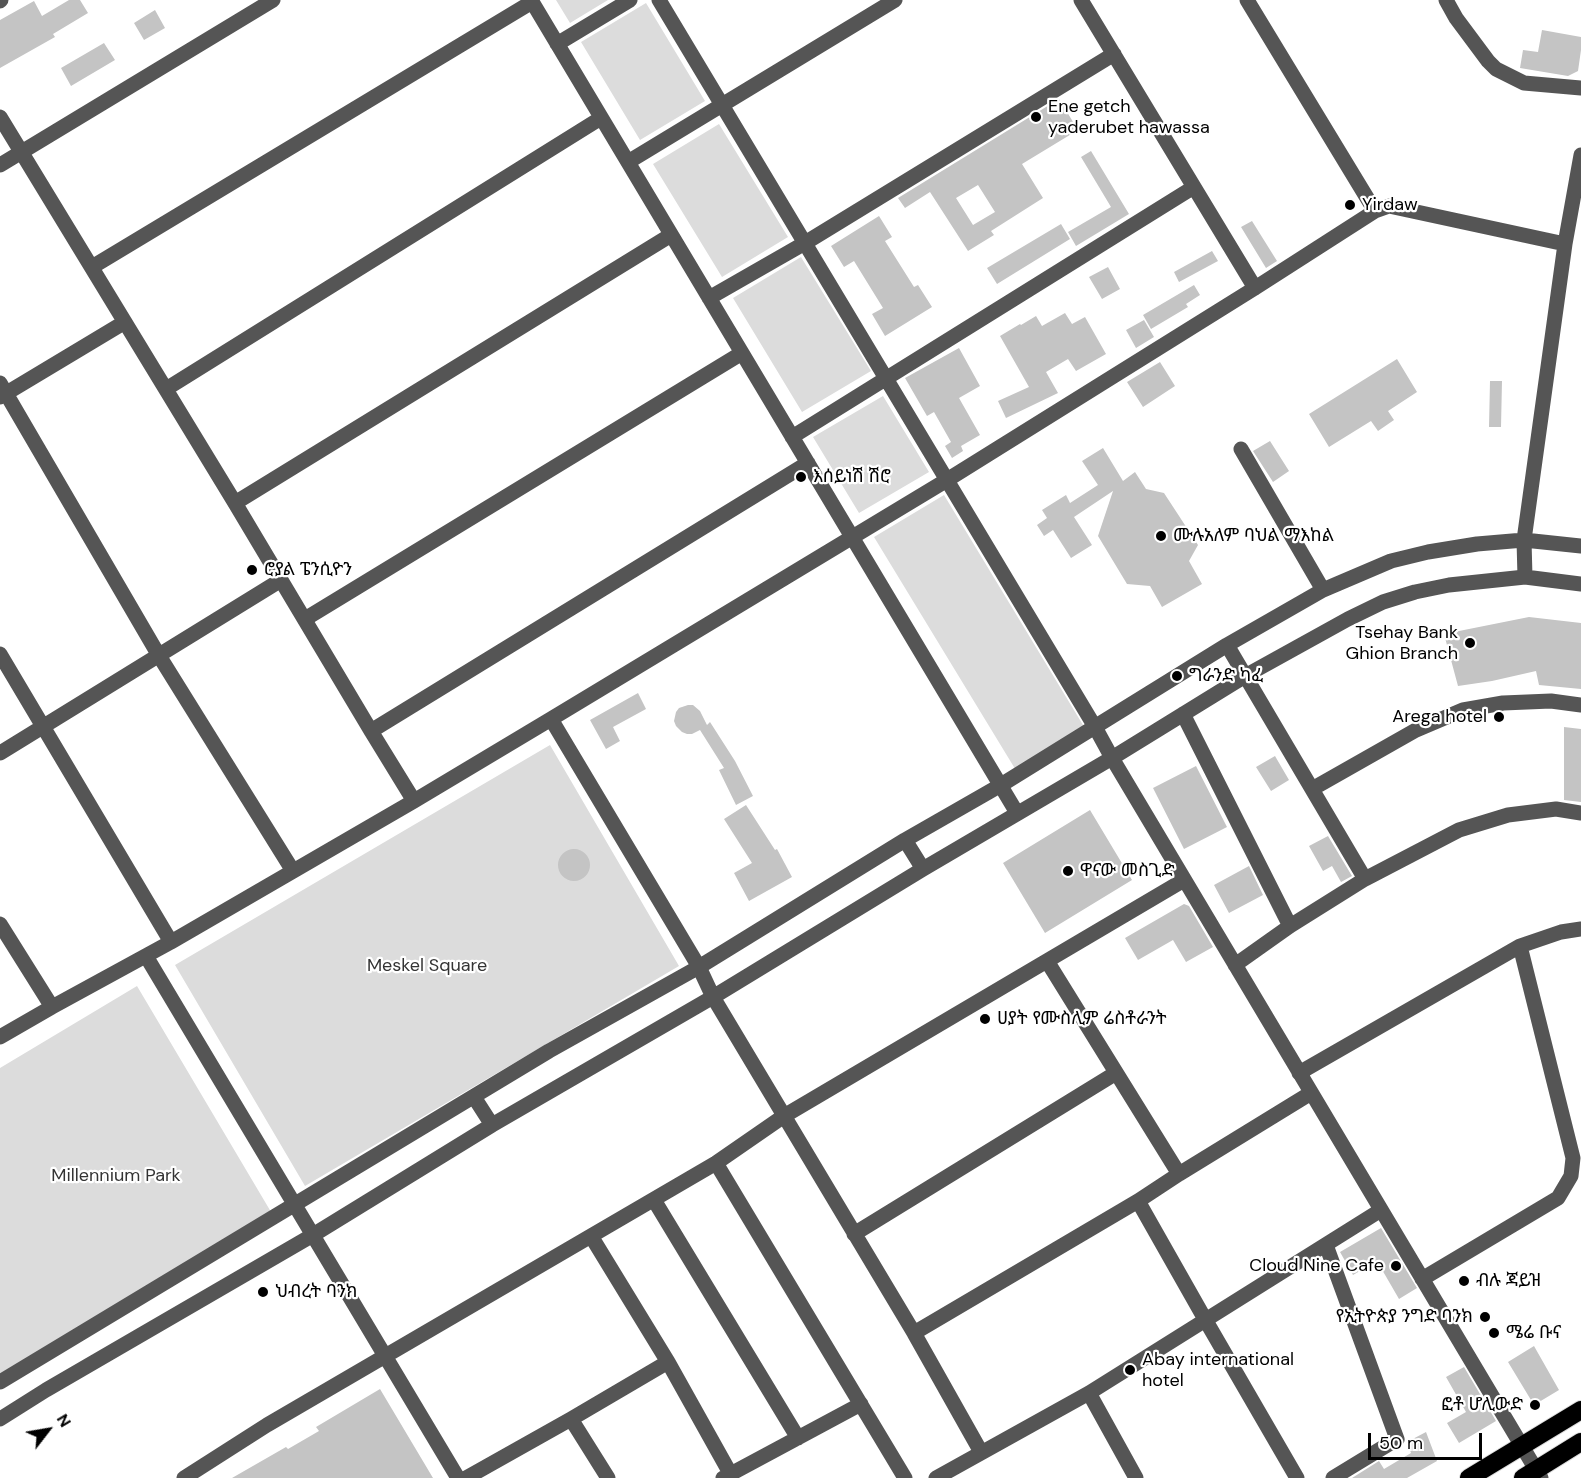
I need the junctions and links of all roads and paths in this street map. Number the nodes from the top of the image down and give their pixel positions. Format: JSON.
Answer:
{"nodes":[{"id":1,"x":273,"y":0,"type":"edge"},
{"id":2,"x":630,"y":0,"type":"edge"},
{"id":3,"x":659,"y":0,"type":"edge"},
{"id":4,"x":894,"y":0,"type":"edge"},
{"id":5,"x":1081,"y":0,"type":"edge"},
{"id":6,"x":1247,"y":0,"type":"edge"},
{"id":7,"x":1446,"y":0,"type":"edge"},
{"id":8,"x":532,"y":1,"type":"edge"},
{"id":9,"x":557,"y":44,"type":"junction"},
{"id":10,"x":1114,"y":54,"type":"junction"},
{"id":11,"x":1581,"y":88,"type":"edge"},
{"id":12,"x":723,"y":105,"type":"junction"},
{"id":13,"x":0,"y":117,"type":"edge"},
{"id":14,"x":601,"y":118,"type":"junction"},
{"id":15,"x":21,"y":153,"type":"junction"},
{"id":16,"x":1581,"y":155,"type":"edge"},
{"id":17,"x":628,"y":162,"type":"junction"},
{"id":18,"x":0,"y":165,"type":"edge"},
{"id":19,"x":1194,"y":187,"type":"junction"},
{"id":20,"x":1375,"y":211,"type":"junction"},
{"id":21,"x":671,"y":235,"type":"junction"},
{"id":22,"x":805,"y":243,"type":"junction"},
{"id":23,"x":1565,"y":244,"type":"junction"},
{"id":24,"x":92,"y":267,"type":"junction"},
{"id":25,"x":1255,"y":288,"type":"junction"},
{"id":26,"x":710,"y":298,"type":"junction"},
{"id":27,"x":125,"y":322,"type":"junction"},
{"id":28,"x":742,"y":353,"type":"junction"},
{"id":29,"x":886,"y":378,"type":"junction"},
{"id":30,"x":166,"y":390,"type":"junction"},
{"id":31,"x":2,"y":391,"type":"edge"},
{"id":32,"x":792,"y":437,"type":"junction"},
{"id":33,"x":1241,"y":449,"type":"dead end"},
{"id":34,"x":808,"y":463,"type":"junction"},
{"id":35,"x":947,"y":480,"type":"junction"},
{"id":36,"x":235,"y":503,"type":"junction"},
{"id":37,"x":852,"y":537,"type":"junction"},
{"id":38,"x":1524,"y":540,"type":"junction"},
{"id":39,"x":1581,"y":546,"type":"edge"},
{"id":40,"x":1525,"y":577,"type":"junction"},
{"id":41,"x":281,"y":580,"type":"junction"},
{"id":42,"x":1581,"y":584,"type":"edge"},
{"id":43,"x":1323,"y":590,"type":"junction"},
{"id":44,"x":305,"y":619,"type":"junction"},
{"id":45,"x":1227,"y":645,"type":"junction"},
{"id":46,"x":0,"y":654,"type":"edge"},
{"id":47,"x":158,"y":654,"type":"junction"},
{"id":48,"x":1245,"y":676,"type":"junction"},
{"id":49,"x":1581,"y":705,"type":"edge"},
{"id":50,"x":1183,"y":714,"type":"junction"},
{"id":51,"x":551,"y":719,"type":"junction"},
{"id":52,"x":44,"y":727,"type":"junction"},
{"id":53,"x":1095,"y":727,"type":"junction"},
{"id":54,"x":371,"y":731,"type":"junction"},
{"id":55,"x":0,"y":753,"type":"edge"},
{"id":56,"x":1112,"y":758,"type":"junction"},
{"id":57,"x":1001,"y":786,"type":"junction"},
{"id":58,"x":1312,"y":789,"type":"junction"},
{"id":59,"x":414,"y":801,"type":"junction"},
{"id":60,"x":1017,"y":813,"type":"junction"},
{"id":61,"x":1581,"y":813,"type":"edge"},
{"id":62,"x":905,"y":840,"type":"junction"},
{"id":63,"x":923,"y":869,"type":"junction"},
{"id":64,"x":293,"y":871,"type":"junction"},
{"id":65,"x":1365,"y":879,"type":"junction"},
{"id":66,"x":1184,"y":880,"type":"junction"},
{"id":67,"x":0,"y":924,"type":"edge"},
{"id":68,"x":1290,"y":926,"type":"junction"},
{"id":69,"x":1581,"y":929,"type":"edge"},
{"id":70,"x":171,"y":942,"type":"junction"},
{"id":71,"x":1520,"y":946,"type":"junction"},
{"id":72,"x":146,"y":956,"type":"junction"},
{"id":73,"x":1047,"y":962,"type":"junction"},
{"id":74,"x":1235,"y":965,"type":"junction"},
{"id":75,"x":699,"y":967,"type":"junction"},
{"id":76,"x":712,"y":997,"type":"junction"},
{"id":77,"x":52,"y":1007,"type":"junction"},
{"id":78,"x":0,"y":1037,"type":"edge"},
{"id":79,"x":1116,"y":1072,"type":"junction"},
{"id":80,"x":1299,"y":1073,"type":"junction"},
{"id":81,"x":1311,"y":1093,"type":"junction"},
{"id":82,"x":474,"y":1097,"type":"junction"},
{"id":83,"x":784,"y":1116,"type":"junction"},
{"id":84,"x":492,"y":1125,"type":"junction"},
{"id":85,"x":716,"y":1163,"type":"junction"},
{"id":86,"x":1179,"y":1174,"type":"junction"},
{"id":87,"x":654,"y":1200,"type":"junction"},
{"id":88,"x":1138,"y":1201,"type":"junction"},
{"id":89,"x":295,"y":1205,"type":"junction"},
{"id":90,"x":1381,"y":1210,"type":"junction"},
{"id":91,"x":854,"y":1234,"type":"junction"},
{"id":92,"x":313,"y":1235,"type":"junction"},
{"id":93,"x":591,"y":1236,"type":"junction"},
{"id":94,"x":1326,"y":1245,"type":"junction"},
{"id":95,"x":1422,"y":1279,"type":"junction"},
{"id":96,"x":1206,"y":1321,"type":"junction"},
{"id":97,"x":914,"y":1333,"type":"junction"},
{"id":98,"x":385,"y":1356,"type":"junction"},
{"id":99,"x":668,"y":1362,"type":"junction"},
{"id":100,"x":0,"y":1382,"type":"edge"},
{"id":101,"x":1089,"y":1393,"type":"junction"},
{"id":102,"x":861,"y":1404,"type":"junction"},
{"id":103,"x":1581,"y":1410,"type":"edge"},
{"id":104,"x":0,"y":1419,"type":"edge"},
{"id":105,"x":571,"y":1419,"type":"junction"},
{"id":106,"x":798,"y":1438,"type":"junction"},
{"id":107,"x":1581,"y":1442,"type":"edge"},
{"id":108,"x":1521,"y":1447,"type":"junction"},
{"id":109,"x":981,"y":1452,"type":"junction"},
{"id":110,"x":1533,"y":1475,"type":"edge"},
{"id":111,"x":727,"y":1476,"type":"edge"},
{"id":112,"x":184,"y":1478,"type":"edge"},
{"id":113,"x":458,"y":1478,"type":"edge"},
{"id":114,"x":466,"y":1478,"type":"edge"},
{"id":115,"x":608,"y":1478,"type":"edge"},
{"id":116,"x":905,"y":1478,"type":"edge"},
{"id":117,"x":936,"y":1478,"type":"edge"},
{"id":118,"x":1136,"y":1478,"type":"edge"},
{"id":119,"x":1298,"y":1478,"type":"edge"},
{"id":120,"x":1333,"y":1478,"type":"edge"},
{"id":121,"x":1469,"y":1478,"type":"edge"}],
"edges":[{"from":1,"to":15,"type":"street"},
{"from":2,"to":9,"type":"street"},
{"from":3,"to":12,"type":"street"},
{"from":4,"to":12,"type":"street"},
{"from":5,"to":10,"type":"street"},
{"from":6,"to":20,"type":"street"},
{"from":7,"to":11,"type":"street"},
{"from":8,"to":9,"type":"street"},
{"from":8,"to":24,"type":"street"},
{"from":9,"to":14,"type":"street"},
{"from":10,"to":19,"type":"street"},
{"from":10,"to":22,"type":"street"},
{"from":12,"to":17,"type":"street"},
{"from":12,"to":22,"type":"street"},
{"from":13,"to":15,"type":"street"},
{"from":14,"to":17,"type":"street"},
{"from":14,"to":30,"type":"street"},
{"from":15,"to":18,"type":"street"},
{"from":15,"to":24,"type":"street"},
{"from":16,"to":23,"type":"street"},
{"from":17,"to":21,"type":"street"},
{"from":19,"to":25,"type":"street"},
{"from":19,"to":29,"type":"street"},
{"from":20,"to":23,"type":"street"},
{"from":20,"to":25,"type":"street"},
{"from":21,"to":26,"type":"street"},
{"from":21,"to":36,"type":"street"},
{"from":22,"to":26,"type":"street"},
{"from":22,"to":29,"type":"street"},
{"from":23,"to":38,"type":"street"},
{"from":24,"to":27,"type":"street"},
{"from":25,"to":35,"type":"street"},
{"from":26,"to":28,"type":"street"},
{"from":27,"to":30,"type":"street"},
{"from":27,"to":31,"type":"street"},
{"from":28,"to":32,"type":"street"},
{"from":28,"to":44,"type":"street"},
{"from":29,"to":32,"type":"street"},
{"from":29,"to":35,"type":"street"},
{"from":30,"to":36,"type":"street"},
{"from":31,"to":47,"type":"street"},
{"from":32,"to":34,"type":"street"},
{"from":33,"to":43,"type":"street"},
{"from":34,"to":37,"type":"street"},
{"from":34,"to":54,"type":"street"},
{"from":35,"to":37,"type":"street"},
{"from":35,"to":53,"type":"street"},
{"from":36,"to":41,"type":"street"},
{"from":37,"to":51,"type":"street"},
{"from":37,"to":57,"type":"street"},
{"from":38,"to":39,"type":"street"},
{"from":38,"to":40,"type":"street"},
{"from":38,"to":43,"type":"street"},
{"from":40,"to":42,"type":"street"},
{"from":40,"to":48,"type":"street"},
{"from":41,"to":44,"type":"street"},
{"from":41,"to":47,"type":"street"},
{"from":43,"to":45,"type":"street"},
{"from":44,"to":54,"type":"street"},
{"from":45,"to":48,"type":"street"},
{"from":45,"to":53,"type":"street"},
{"from":46,"to":52,"type":"street"},
{"from":47,"to":52,"type":"street"},
{"from":47,"to":64,"type":"street"},
{"from":48,"to":50,"type":"street"},
{"from":48,"to":58,"type":"street"},
{"from":49,"to":58,"type":"street"},
{"from":50,"to":56,"type":"street"},
{"from":50,"to":68,"type":"street"},
{"from":51,"to":59,"type":"street"},
{"from":51,"to":75,"type":"street"},
{"from":52,"to":55,"type":"street"},
{"from":52,"to":70,"type":"street"},
{"from":53,"to":56,"type":"street"},
{"from":53,"to":57,"type":"street"},
{"from":54,"to":59,"type":"street"},
{"from":56,"to":60,"type":"street"},
{"from":56,"to":66,"type":"street"},
{"from":57,"to":60,"type":"street"},
{"from":57,"to":62,"type":"street"},
{"from":58,"to":65,"type":"street"},
{"from":59,"to":64,"type":"street"},
{"from":60,"to":63,"type":"street"},
{"from":61,"to":65,"type":"street"},
{"from":62,"to":63,"type":"street"},
{"from":62,"to":75,"type":"street"},
{"from":63,"to":76,"type":"street"},
{"from":64,"to":70,"type":"street"},
{"from":65,"to":68,"type":"street"},
{"from":66,"to":73,"type":"street"},
{"from":66,"to":74,"type":"street"},
{"from":67,"to":77,"type":"street"},
{"from":68,"to":74,"type":"street"},
{"from":69,"to":71,"type":"street"},
{"from":70,"to":72,"type":"street"},
{"from":71,"to":80,"type":"street"},
{"from":71,"to":95,"type":"street"},
{"from":72,"to":77,"type":"street"},
{"from":72,"to":89,"type":"street"},
{"from":73,"to":79,"type":"street"},
{"from":73,"to":83,"type":"street"},
{"from":74,"to":80,"type":"street"},
{"from":75,"to":76,"type":"street"},
{"from":75,"to":82,"type":"street"},
{"from":76,"to":83,"type":"street"},
{"from":76,"to":84,"type":"street"},
{"from":77,"to":78,"type":"street"},
{"from":79,"to":86,"type":"street"},
{"from":79,"to":91,"type":"street"},
{"from":80,"to":81,"type":"street"},
{"from":81,"to":86,"type":"street"},
{"from":81,"to":90,"type":"street"},
{"from":82,"to":84,"type":"street"},
{"from":82,"to":89,"type":"street"},
{"from":83,"to":85,"type":"street"},
{"from":83,"to":91,"type":"street"},
{"from":84,"to":92,"type":"street"},
{"from":85,"to":87,"type":"street"},
{"from":85,"to":102,"type":"street"},
{"from":86,"to":88,"type":"street"},
{"from":87,"to":93,"type":"street"},
{"from":87,"to":106,"type":"street"},
{"from":88,"to":96,"type":"street"},
{"from":88,"to":97,"type":"street"},
{"from":89,"to":92,"type":"street"},
{"from":89,"to":100,"type":"street"},
{"from":90,"to":94,"type":"street"},
{"from":90,"to":95,"type":"street"},
{"from":91,"to":97,"type":"street"},
{"from":92,"to":98,"type":"street"},
{"from":92,"to":104,"type":"street"},
{"from":93,"to":98,"type":"street"},
{"from":93,"to":99,"type":"street"},
{"from":94,"to":96,"type":"street"},
{"from":94,"to":120,"type":"street"},
{"from":95,"to":108,"type":"street"},
{"from":96,"to":101,"type":"street"},
{"from":96,"to":119,"type":"street"},
{"from":97,"to":109,"type":"street"},
{"from":98,"to":112,"type":"street"},
{"from":98,"to":113,"type":"street"},
{"from":99,"to":105,"type":"street"},
{"from":99,"to":111,"type":"street"},
{"from":101,"to":109,"type":"street"},
{"from":101,"to":118,"type":"street"},
{"from":102,"to":106,"type":"street"},
{"from":102,"to":116,"type":"street"},
{"from":103,"to":108,"type":"highway"},
{"from":105,"to":114,"type":"street"},
{"from":105,"to":115,"type":"street"},
{"from":106,"to":111,"type":"street"},
{"from":107,"to":110,"type":"highway"},
{"from":108,"to":110,"type":"street"},
{"from":108,"to":121,"type":"highway"},
{"from":109,"to":117,"type":"street"}]}
